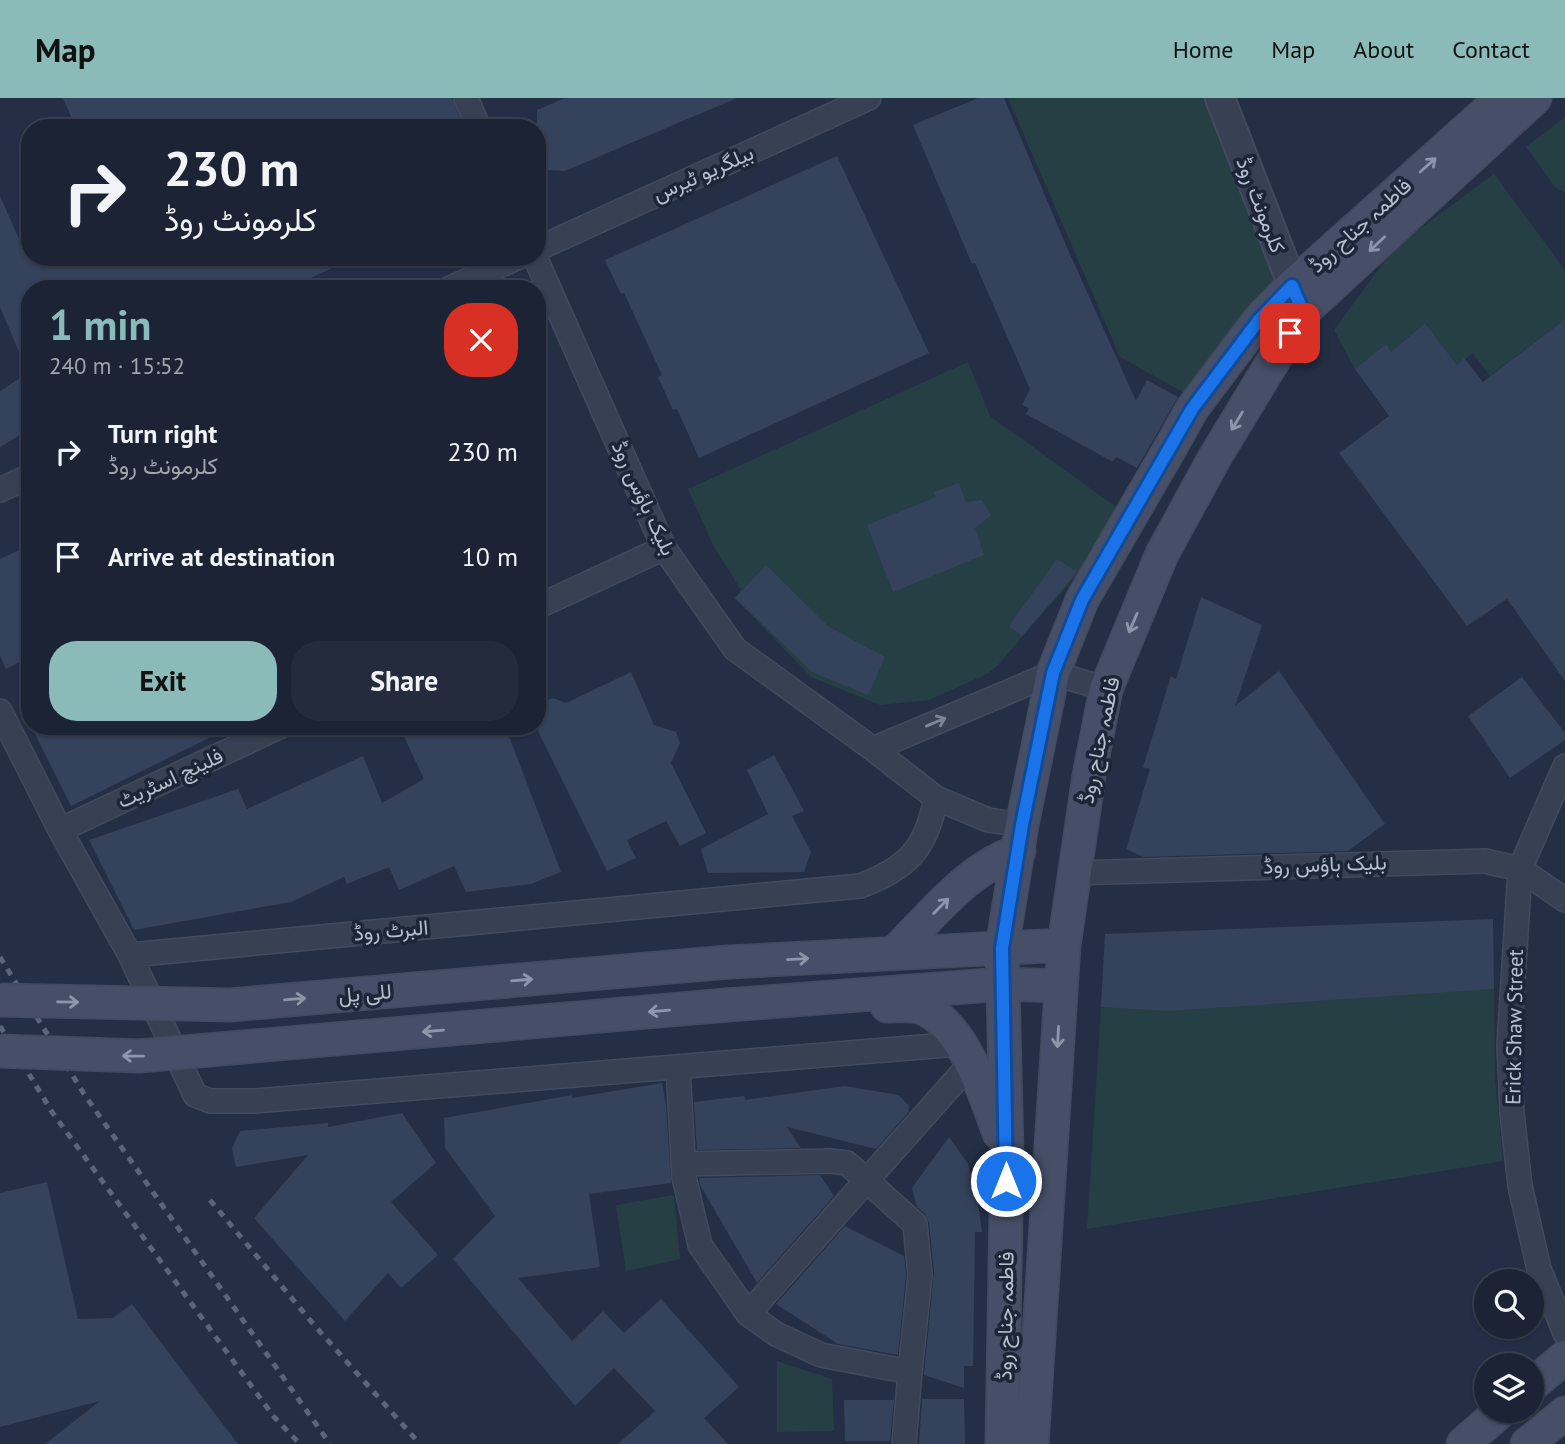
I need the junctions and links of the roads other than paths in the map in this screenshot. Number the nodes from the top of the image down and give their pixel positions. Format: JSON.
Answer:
{"nodes":[{"id":1,"x":466,"y":98,"type":"edge"},
{"id":2,"x":869,"y":98,"type":"edge"},
{"id":3,"x":1220,"y":98,"type":"edge"},
{"id":4,"x":1502,"y":98,"type":"edge"},
{"id":5,"x":1535,"y":98,"type":"edge"},
{"id":6,"x":475,"y":119,"type":"edge"},
{"id":7,"x":546,"y":245,"type":"edge"},
{"id":8,"x":499,"y":266,"type":"edge"},
{"id":9,"x":469,"y":280,"type":"edge"},
{"id":10,"x":546,"y":282,"type":"edge"},
{"id":11,"x":1298,"y":299,"type":"junction"},
{"id":12,"x":21,"y":480,"type":"edge"},
{"id":13,"x":0,"y":489,"type":"edge"},
{"id":14,"x":664,"y":548,"type":"junction"},
{"id":15,"x":546,"y":603,"type":"edge"},
{"id":16,"x":1053,"y":673,"type":"junction"},
{"id":17,"x":1106,"y":689,"type":"junction"},
{"id":18,"x":0,"y":711,"type":"edge"},
{"id":19,"x":262,"y":735,"type":"edge"},
{"id":20,"x":873,"y":749,"type":"junction"},
{"id":21,"x":1565,"y":765,"type":"edge"},
{"id":22,"x":936,"y":798,"type":"junction"},
{"id":23,"x":60,"y":830,"type":"junction"},
{"id":24,"x":1021,"y":838,"type":"junction"},
{"id":25,"x":1520,"y":869,"type":"junction"},
{"id":26,"x":1074,"y":873,"type":"junction"},
{"id":27,"x":1565,"y":900,"type":"edge"},
{"id":28,"x":1065,"y":945,"type":"junction"},
{"id":29,"x":1002,"y":948,"type":"junction"},
{"id":30,"x":893,"y":954,"type":"junction"},
{"id":31,"x":130,"y":955,"type":"junction"},
{"id":32,"x":1004,"y":985,"type":"junction"},
{"id":33,"x":1061,"y":986,"type":"junction"},
{"id":34,"x":0,"y":1000,"type":"edge"},
{"id":35,"x":778,"y":1000,"type":"junction"},
{"id":36,"x":0,"y":1051,"type":"edge"},
{"id":37,"x":965,"y":1054,"type":"junction"},
{"id":38,"x":678,"y":1067,"type":"junction"},
{"id":39,"x":1007,"y":1154,"type":"junction"},
{"id":40,"x":683,"y":1164,"type":"junction"},
{"id":41,"x":866,"y":1181,"type":"junction"},
{"id":42,"x":748,"y":1314,"type":"junction"},
{"id":43,"x":1565,"y":1333,"type":"edge"},
{"id":44,"x":1565,"y":1357,"type":"edge"},
{"id":45,"x":910,"y":1372,"type":"junction"},
{"id":46,"x":1544,"y":1375,"type":"edge"},
{"id":47,"x":1565,"y":1413,"type":"edge"},
{"id":48,"x":1488,"y":1423,"type":"edge"},
{"id":49,"x":904,"y":1444,"type":"edge"},
{"id":50,"x":1002,"y":1444,"type":"edge"},
{"id":51,"x":1032,"y":1444,"type":"edge"},
{"id":52,"x":1463,"y":1444,"type":"edge"},
{"id":53,"x":1527,"y":1444,"type":"edge"}],
"edges":[{"from":1,"to":6,"type":"street"},
{"from":2,"to":7,"type":"street","name":"بیلگریو ٹیرس"},
{"from":3,"to":11,"type":"street","name":"کلرمونٹ روڈ"},
{"from":11,"to":4,"type":"main road","name":"فاطمہ جناح روڈ","one_way":true},
{"from":5,"to":11,"type":"main road","name":"فاطمہ جناح روڈ","one_way":true},
{"from":8,"to":9,"type":"street"},
{"from":10,"to":14,"type":"street","name":"بلیک ہاؤس روڈ"},
{"from":11,"to":16,"type":"main road","name":"فاطمہ جناح روڈ"},
{"from":11,"to":17,"type":"main road","name":"فاطمہ جناح روڈ","one_way":true},
{"from":12,"to":13,"type":"street"},
{"from":14,"to":15,"type":"street"},
{"from":14,"to":20,"type":"street","name":"بلیک ہاؤس روڈ"},
{"from":16,"to":17,"type":"street"},
{"from":20,"to":16,"type":"street","one_way":true},
{"from":16,"to":24,"type":"main road","name":"فاطمہ جناح روڈ"},
{"from":17,"to":26,"type":"main road","name":"فاطمہ جناح روڈ"},
{"from":18,"to":23,"type":"street"},
{"from":19,"to":23,"type":"street","name":"فلینچ اسٹریٹ"},
{"from":20,"to":22,"type":"street","name":"بلیک ہاؤس روڈ"},
{"from":21,"to":25,"type":"street","name":"Erick Shaw Street"},
{"from":22,"to":24,"type":"street","name":"بلیک ہاؤس روڈ"},
{"from":22,"to":31,"type":"street","name":"البرٹ روڈ"},
{"from":23,"to":31,"type":"street"},
{"from":24,"to":29,"type":"main road","name":"فاطمہ جناح روڈ"},
{"from":30,"to":24,"type":"main road","one_way":true},
{"from":25,"to":26,"type":"street","name":"بلیک ہاؤس روڈ"},
{"from":25,"to":27,"type":"street","name":"بلیک ہاؤس روڈ"},
{"from":25,"to":43,"type":"street","name":"Erick Shaw Street"},
{"from":26,"to":28,"type":"main road","name":"فاطمہ جناح روڈ"},
{"from":28,"to":29,"type":"main road","name":"للی پل"},
{"from":28,"to":33,"type":"main road","name":"فاطمہ جناح روڈ"},
{"from":29,"to":30,"type":"main road","name":"للی پل"},
{"from":29,"to":32,"type":"main road","name":"فاطمہ جناح روڈ"},
{"from":34,"to":30,"type":"main road","name":"للی پل","one_way":true,"bridge":true},
{"from":31,"to":38,"type":"street"},
{"from":32,"to":33,"type":"main road"},
{"from":32,"to":35,"type":"main road"},
{"from":32,"to":39,"type":"main road","name":"فاطمہ جناح روڈ"},
{"from":33,"to":51,"type":"main road","name":"فاطمہ جناح روڈ","one_way":true},
{"from":35,"to":36,"type":"main road","one_way":true,"bridge":true},
{"from":35,"to":37,"type":"main road"},
{"from":37,"to":38,"type":"street"},
{"from":37,"to":39,"type":"main road"},
{"from":37,"to":41,"type":"street"},
{"from":38,"to":40,"type":"street"},
{"from":39,"to":50,"type":"main road","name":"فاطمہ جناح روڈ"},
{"from":40,"to":41,"type":"street"},
{"from":40,"to":42,"type":"street"},
{"from":41,"to":42,"type":"street"},
{"from":41,"to":45,"type":"street"},
{"from":42,"to":45,"type":"street"},
{"from":44,"to":46,"type":"main road"},
{"from":45,"to":49,"type":"street"},
{"from":47,"to":53,"type":"main road"},
{"from":48,"to":52,"type":"main road"}]}
